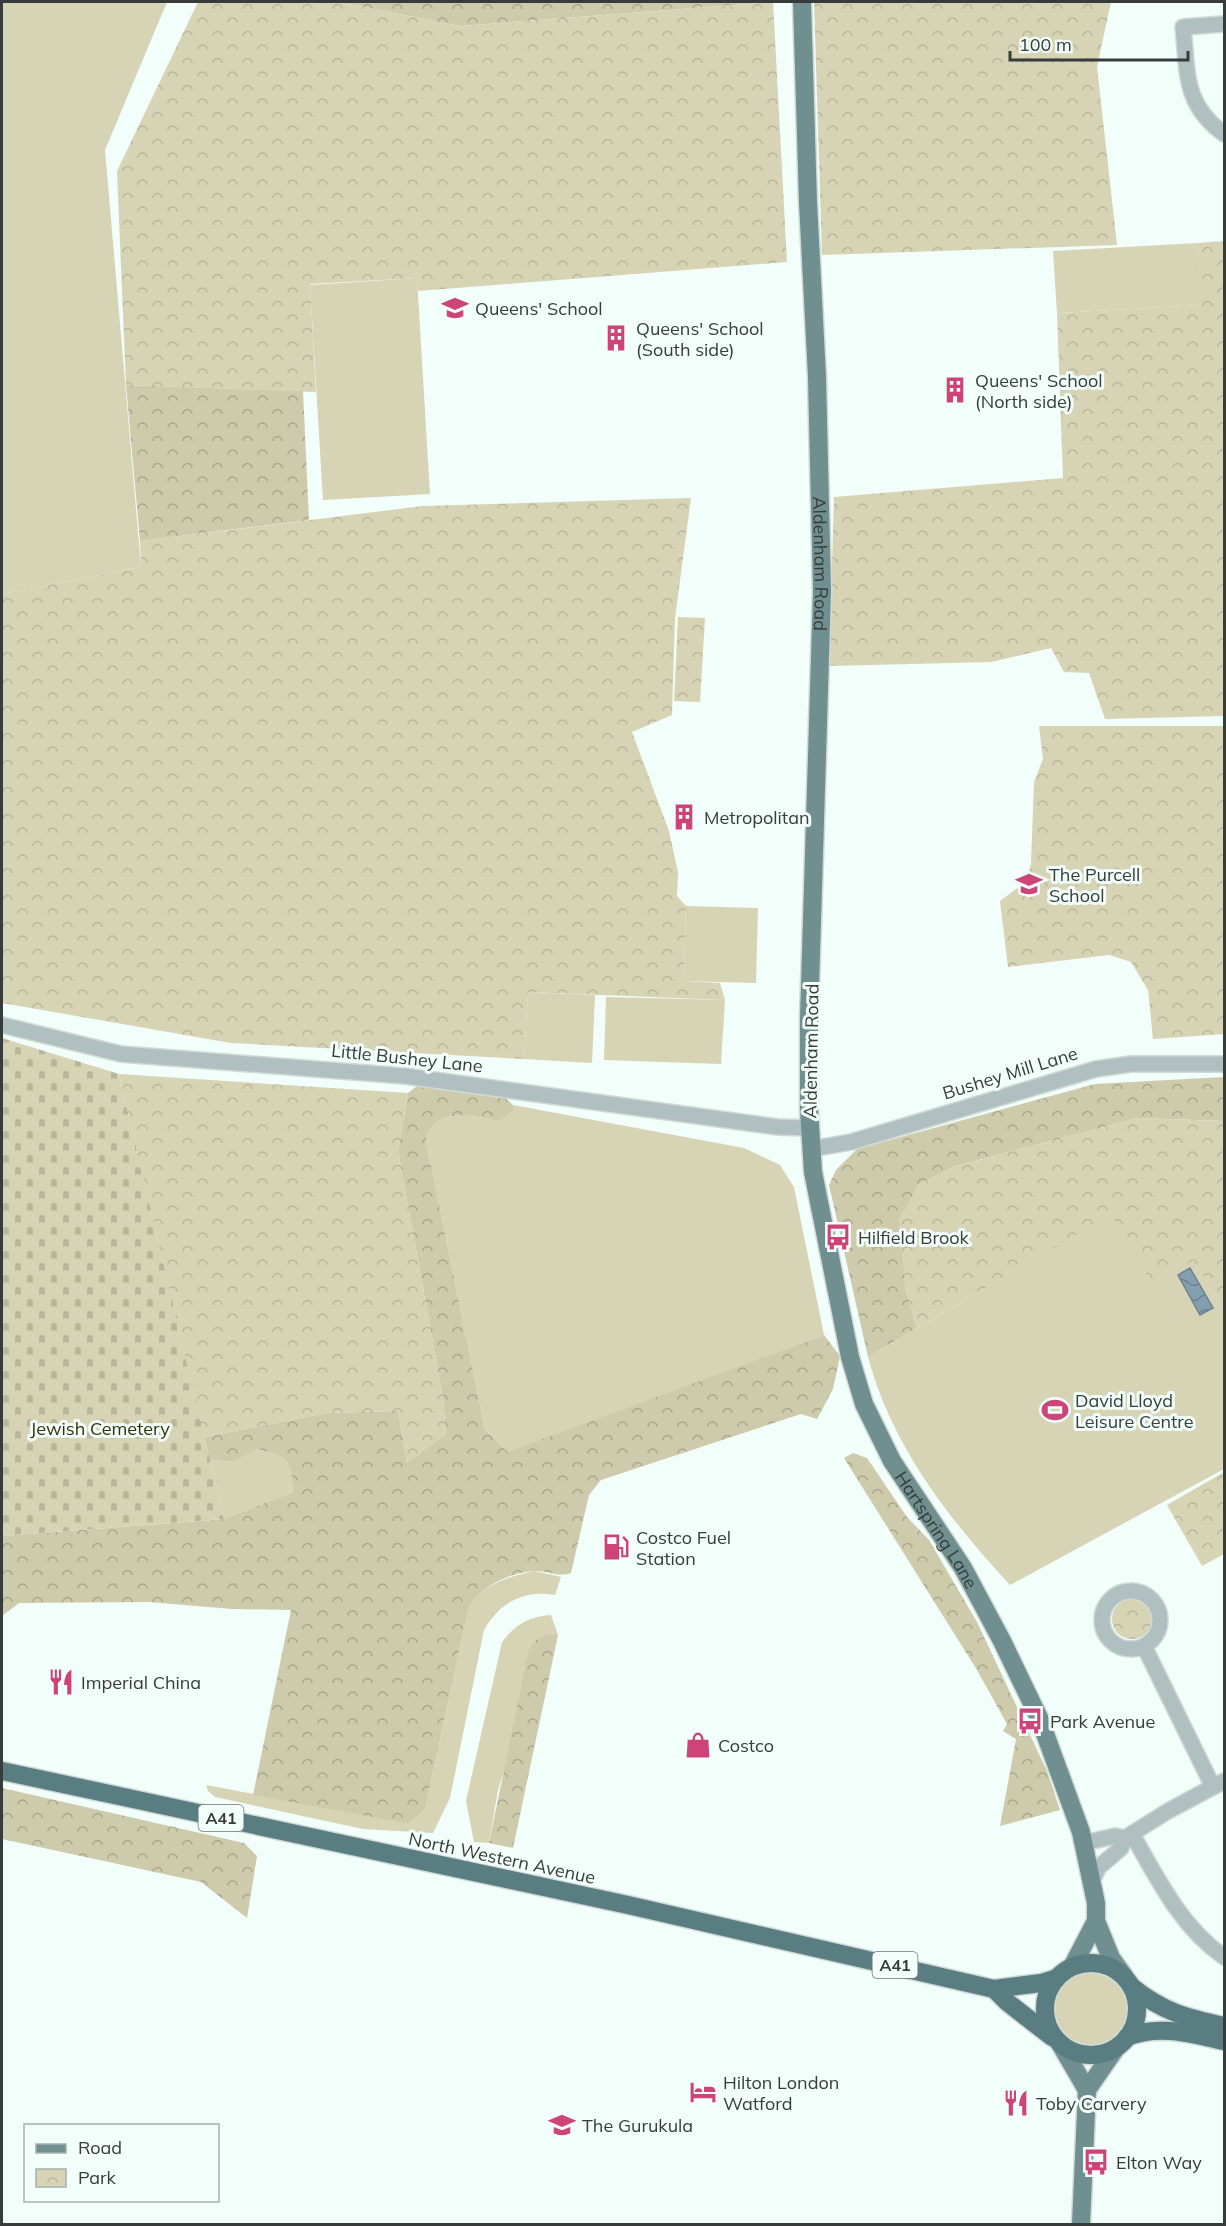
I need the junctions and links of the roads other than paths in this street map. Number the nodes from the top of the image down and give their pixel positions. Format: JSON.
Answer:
{"nodes":[{"id":1,"x":801,"y":2,"type":"edge"},
{"id":2,"x":1224,"y":24,"type":"edge"},
{"id":3,"x":1224,"y":134,"type":"edge"},
{"id":4,"x":2,"y":1025,"type":"edge"},
{"id":5,"x":1224,"y":1064,"type":"edge"},
{"id":6,"x":810,"y":1128,"type":"junction"},
{"id":7,"x":811,"y":1149,"type":"junction"},
{"id":8,"x":1144,"y":1646,"type":"dead end"},
{"id":9,"x":2,"y":1771,"type":"edge"},
{"id":10,"x":1219,"y":1784,"type":"edge"},
{"id":11,"x":1129,"y":1836,"type":"junction"},
{"id":12,"x":1084,"y":1843,"type":"junction"},
{"id":13,"x":1091,"y":1883,"type":"junction"},
{"id":14,"x":1096,"y":1921,"type":"junction"},
{"id":15,"x":1224,"y":1957,"type":"edge"},
{"id":16,"x":1072,"y":1967,"type":"junction"},
{"id":17,"x":1056,"y":1978,"type":"junction"},
{"id":18,"x":1128,"y":1982,"type":"junction"},
{"id":19,"x":994,"y":1989,"type":"junction"},
{"id":20,"x":1224,"y":2026,"type":"edge"},
{"id":21,"x":1058,"y":2041,"type":"junction"},
{"id":22,"x":1224,"y":2041,"type":"edge"},
{"id":23,"x":1122,"y":2043,"type":"junction"},
{"id":24,"x":1087,"y":2090,"type":"junction"},
{"id":25,"x":1081,"y":2224,"type":"edge"}],
"edges":[{"from":1,"to":6,"type":"main road","name":"Aldenham Road"},
{"from":2,"to":3,"type":"street"},
{"from":4,"to":6,"type":"street","name":"Little Bushey Lane"},
{"from":5,"to":7,"type":"street","name":"Bushey Mill Lane"},
{"from":6,"to":7,"type":"main road","name":"Hartspring Lane"},
{"from":7,"to":12,"type":"main road","name":"Hartspring Lane"},
{"from":8,"to":10,"type":"street"},
{"from":9,"to":19,"type":"highway","name":"North Western Avenue","number":"A41"},
{"from":10,"to":11,"type":"street"},
{"from":11,"to":12,"type":"street"},
{"from":11,"to":13,"type":"street"},
{"from":11,"to":15,"type":"street"},
{"from":12,"to":13,"type":"main road","name":"Hartspring Lane"},
{"from":13,"to":14,"type":"main road","name":"Hartspring Lane"},
{"from":14,"to":16,"type":"main road"},
{"from":14,"to":18,"type":"main road","name":"Hartspring Lane"},
{"from":16,"to":17,"type":"highway"},
{"from":16,"to":18,"type":"highway"},
{"from":17,"to":19,"type":"highway","name":"North Western Avenue","number":"A41"},
{"from":17,"to":21,"type":"highway"},
{"from":18,"to":20,"type":"highway"},
{"from":18,"to":23,"type":"highway"},
{"from":19,"to":21,"type":"highway","name":"North Western Avenue","number":"A41"},
{"from":21,"to":23,"type":"highway"},
{"from":21,"to":24,"type":"main road"},
{"from":22,"to":23,"type":"highway"},
{"from":23,"to":24,"type":"main road"},
{"from":24,"to":25,"type":"main road"}]}
